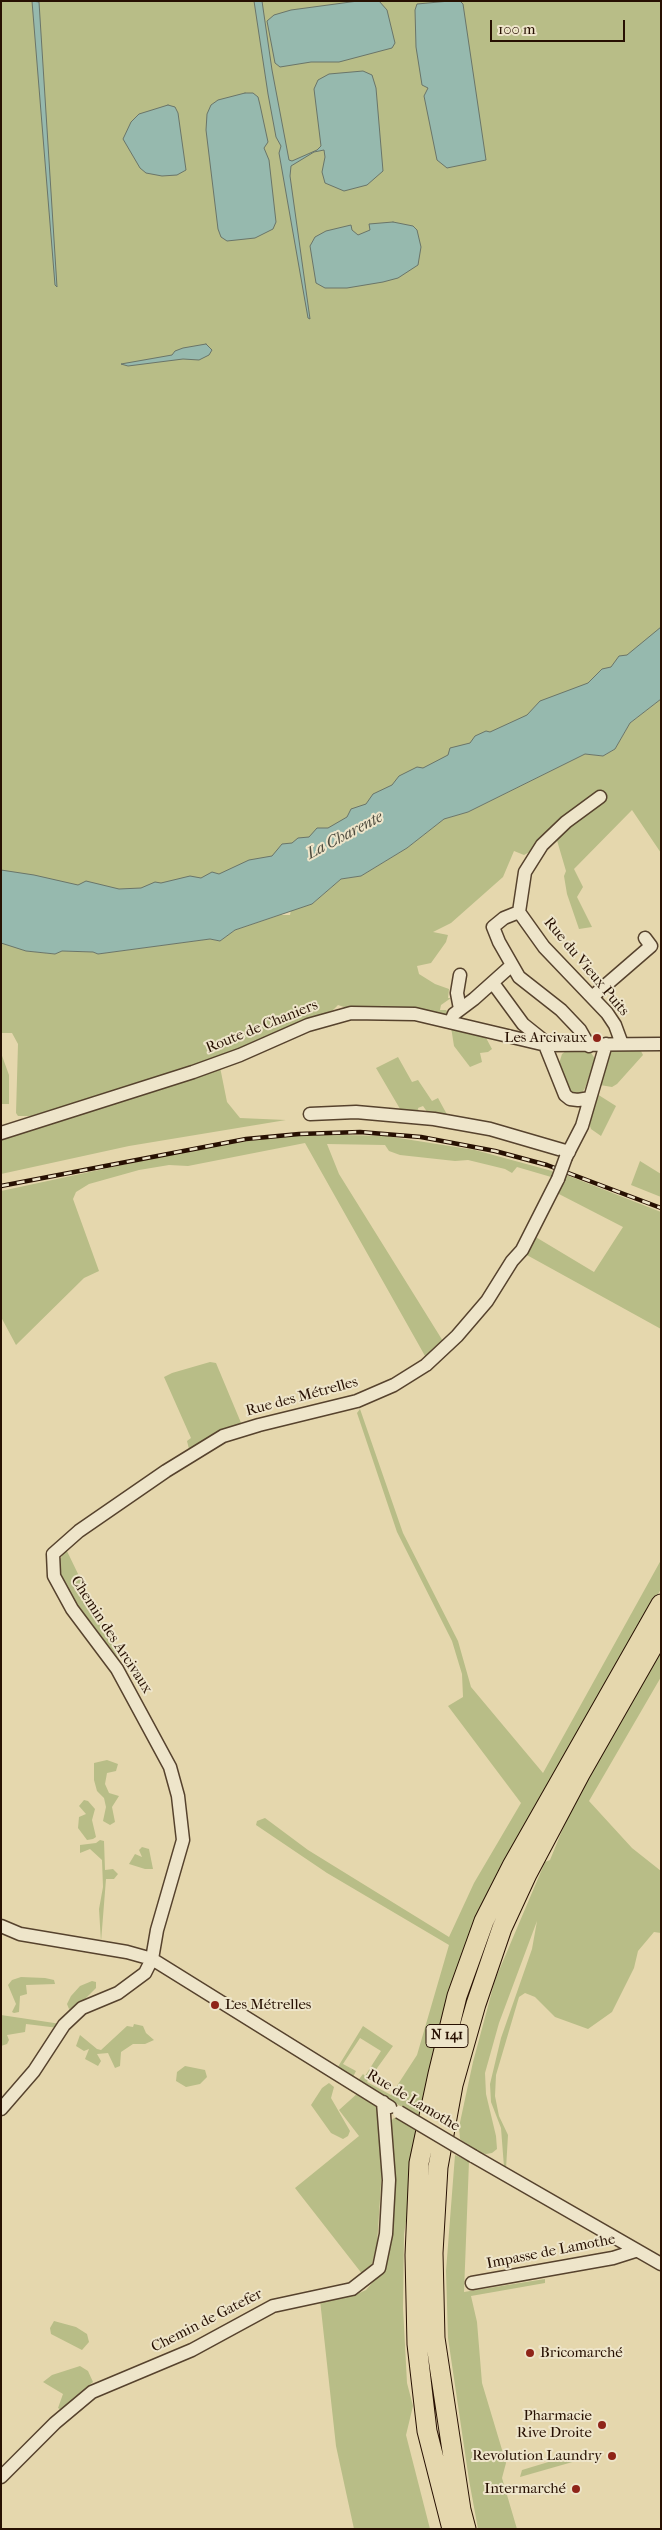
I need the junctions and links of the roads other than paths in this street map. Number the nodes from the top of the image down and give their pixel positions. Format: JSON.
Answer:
{"nodes":[{"id":1,"x":600,"y":797,"type":"dead end"},
{"id":2,"x":519,"y":912,"type":"junction"},
{"id":3,"x":645,"y":938,"type":"dead end"},
{"id":4,"x":512,"y":965,"type":"junction"},
{"id":5,"x":460,"y":975,"type":"dead end"},
{"id":6,"x":493,"y":983,"type":"junction"},
{"id":7,"x":592,"y":997,"type":"junction"},
{"id":8,"x":460,"y":1010,"type":"junction"},
{"id":9,"x":451,"y":1022,"type":"junction"},
{"id":10,"x":606,"y":1044,"type":"junction"},
{"id":11,"x":622,"y":1044,"type":"junction"},
{"id":12,"x":661,"y":1044,"type":"edge"},
{"id":13,"x":546,"y":1045,"type":"junction"},
{"id":14,"x":589,"y":1046,"type":"junction"},
{"id":15,"x":590,"y":1098,"type":"junction"},
{"id":16,"x":310,"y":1114,"type":"dead end"},
{"id":17,"x":1,"y":1133,"type":"edge"},
{"id":18,"x":568,"y":1154,"type":"junction"},
{"id":19,"x":53,"y":1554,"type":"joint"},
{"id":20,"x":661,"y":1604,"type":"edge"},
{"id":21,"x":661,"y":1632,"type":"edge"},
{"id":22,"x":1,"y":1926,"type":"edge"},
{"id":23,"x":152,"y":1960,"type":"junction"},
{"id":24,"x":383,"y":2102,"type":"junction"},
{"id":25,"x":1,"y":2109,"type":"edge"},
{"id":26,"x":635,"y":2251,"type":"junction"},
{"id":27,"x":661,"y":2264,"type":"edge"},
{"id":28,"x":472,"y":2283,"type":"dead end"},
{"id":29,"x":1,"y":2477,"type":"edge"},
{"id":30,"x":452,"y":2529,"type":"edge"},
{"id":31,"x":466,"y":2529,"type":"edge"}],
"edges":[{"from":1,"to":2,"type":"street"},
{"from":2,"to":4,"type":"street"},
{"from":2,"to":7,"type":"street","name":"Rue du Vieux Puits"},
{"from":3,"to":7,"type":"street"},
{"from":4,"to":6,"type":"street"},
{"from":4,"to":14,"type":"street"},
{"from":5,"to":8,"type":"street"},
{"from":6,"to":8,"type":"street"},
{"from":6,"to":13,"type":"street"},
{"from":7,"to":11,"type":"street","name":"Rue du Vieux Puits"},
{"from":8,"to":9,"type":"street"},
{"from":9,"to":13,"type":"street","name":"Route de Chaniers"},
{"from":9,"to":17,"type":"street","name":"Route de Chaniers"},
{"from":10,"to":11,"type":"street","name":"Route de Chaniers"},
{"from":10,"to":14,"type":"street","name":"Route de Chaniers"},
{"from":10,"to":15,"type":"street","name":"Rue des Métrelles"},
{"from":11,"to":12,"type":"street","name":"Route de Chaniers"},
{"from":13,"to":14,"type":"street","name":"Route de Chaniers"},
{"from":13,"to":15,"type":"street"},
{"from":15,"to":18,"type":"street","name":"Rue des Métrelles"},
{"from":16,"to":18,"type":"street"},
{"from":18,"to":19,"type":"street","name":"Rue des Métrelles","bridge":true},
{"from":19,"to":23,"type":"street","name":"Chemin des Arcivaux"},
{"from":20,"to":30,"type":"highway","number":"N 141"},
{"from":21,"to":31,"type":"highway","number":"N 141"},
{"from":22,"to":23,"type":"street","name":"Rue de Lamothe"},
{"from":23,"to":24,"type":"street","name":"Rue de Lamothe"},
{"from":23,"to":25,"type":"street"},
{"from":24,"to":26,"type":"street","name":"Rue de Lamothe","bridge":true},
{"from":24,"to":29,"type":"street","name":"Chemin de Gatefer"},
{"from":26,"to":27,"type":"street","name":"Rue de Lamothe"},
{"from":26,"to":28,"type":"street","name":"Impasse de Lamothe"}]}
